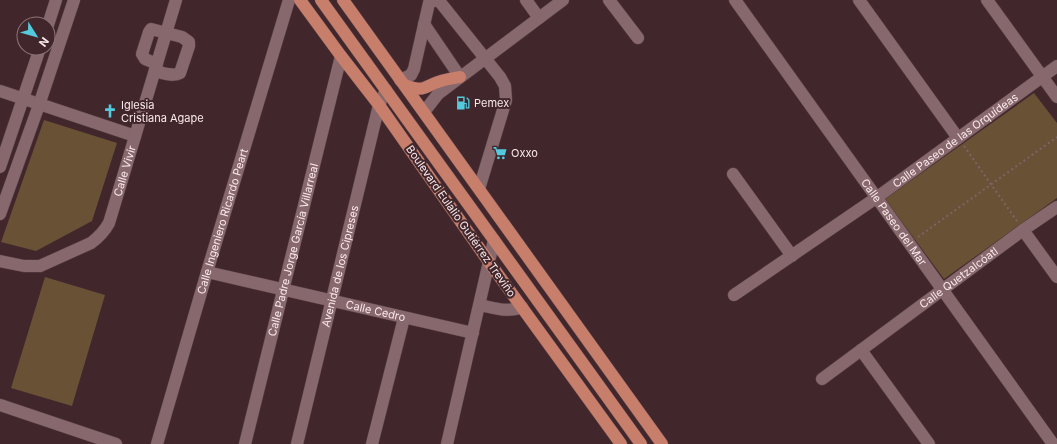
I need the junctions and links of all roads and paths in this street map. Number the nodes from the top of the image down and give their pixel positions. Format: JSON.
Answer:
{"nodes":[{"id":1,"x":56,"y":0,"type":"edge"},
{"id":2,"x":74,"y":0,"type":"edge"},
{"id":3,"x":176,"y":0,"type":"edge"},
{"id":4,"x":289,"y":0,"type":"edge"},
{"id":5,"x":300,"y":0,"type":"edge"},
{"id":6,"x":321,"y":0,"type":"edge"},
{"id":7,"x":343,"y":0,"type":"edge"},
{"id":8,"x":526,"y":0,"type":"edge"},
{"id":9,"x":563,"y":0,"type":"edge"},
{"id":10,"x":609,"y":0,"type":"edge"},
{"id":11,"x":734,"y":0,"type":"edge"},
{"id":12,"x":859,"y":0,"type":"edge"},
{"id":13,"x":987,"y":0,"type":"edge"},
{"id":14,"x":51,"y":16,"type":"edge"},
{"id":15,"x":539,"y":18,"type":"junction"},
{"id":16,"x":424,"y":24,"type":"junction"},
{"id":17,"x":166,"y":32,"type":"junction"},
{"id":18,"x":638,"y":38,"type":"dead end"},
{"id":19,"x":37,"y":56,"type":"edge"},
{"id":20,"x":341,"y":56,"type":"junction"},
{"id":21,"x":484,"y":59,"type":"junction"},
{"id":22,"x":1057,"y":66,"type":"edge"},
{"id":23,"x":156,"y":67,"type":"junction"},
{"id":24,"x":1042,"y":76,"type":"junction"},
{"id":25,"x":460,"y":77,"type":"junction"},
{"id":26,"x":402,"y":83,"type":"junction"},
{"id":27,"x":386,"y":90,"type":"junction"},
{"id":28,"x":0,"y":91,"type":"edge"},
{"id":29,"x":1057,"y":97,"type":"edge"},
{"id":30,"x":23,"y":100,"type":"junction"},
{"id":31,"x":39,"y":105,"type":"junction"},
{"id":32,"x":379,"y":105,"type":"junction"},
{"id":33,"x":424,"y":112,"type":"junction"},
{"id":34,"x":135,"y":136,"type":"junction"},
{"id":35,"x":1057,"y":137,"type":"edge"},
{"id":36,"x":958,"y":138,"type":"junction"},
{"id":37,"x":432,"y":153,"type":"junction"},
{"id":38,"x":0,"y":167,"type":"edge"},
{"id":39,"x":733,"y":174,"type":"dead end"},
{"id":40,"x":990,"y":185,"type":"junction"},
{"id":41,"x":479,"y":189,"type":"junction"},
{"id":42,"x":876,"y":198,"type":"junction"},
{"id":43,"x":1057,"y":207,"type":"edge"},
{"id":44,"x":0,"y":214,"type":"edge"},
{"id":45,"x":1024,"y":230,"type":"junction"},
{"id":46,"x":494,"y":240,"type":"junction"},
{"id":47,"x":909,"y":244,"type":"junction"},
{"id":48,"x":792,"y":256,"type":"junction"},
{"id":49,"x":0,"y":261,"type":"edge"},
{"id":50,"x":489,"y":262,"type":"junction"},
{"id":51,"x":207,"y":272,"type":"junction"},
{"id":52,"x":1057,"y":277,"type":"edge"},
{"id":53,"x":283,"y":290,"type":"junction"},
{"id":54,"x":942,"y":290,"type":"junction"},
{"id":55,"x":734,"y":295,"type":"dead end"},
{"id":56,"x":331,"y":301,"type":"junction"},
{"id":57,"x":480,"y":305,"type":"junction"},
{"id":58,"x":522,"y":306,"type":"junction"},
{"id":59,"x":404,"y":318,"type":"junction"},
{"id":60,"x":473,"y":333,"type":"junction"},
{"id":61,"x":861,"y":350,"type":"junction"},
{"id":62,"x":822,"y":379,"type":"dead end"},
{"id":63,"x":0,"y":405,"type":"edge"},
{"id":64,"x":89,"y":440,"type":"edge"},
{"id":65,"x":639,"y":443,"type":"edge"},
{"id":66,"x":116,"y":444,"type":"edge"},
{"id":67,"x":157,"y":444,"type":"edge"},
{"id":68,"x":245,"y":444,"type":"edge"},
{"id":69,"x":297,"y":444,"type":"edge"},
{"id":70,"x":372,"y":444,"type":"edge"},
{"id":71,"x":447,"y":444,"type":"edge"},
{"id":72,"x":621,"y":444,"type":"edge"},
{"id":73,"x":662,"y":444,"type":"edge"},
{"id":74,"x":929,"y":444,"type":"edge"},
{"id":75,"x":1053,"y":444,"type":"edge"}],
"edges":[{"from":1,"to":14,"type":"street"},
{"from":2,"to":31,"type":"street"},
{"from":3,"to":17,"type":"street","name":"Calle Vivir"},
{"from":4,"to":51,"type":"street","name":"Calle Ingeniero Ricardo Peart"},
{"from":5,"to":20,"type":"main road","name":"Boulevard Eulalio Gutiérrez Treviño"},
{"from":6,"to":27,"type":"main road","name":"Boulevard Eulalio Gutiérrez Treviño"},
{"from":7,"to":26,"type":"main road"},
{"from":8,"to":15,"type":"street"},
{"from":9,"to":15,"type":"street"},
{"from":10,"to":18,"type":"street"},
{"from":11,"to":42,"type":"street","name":"Calle Paseo del Mar"},
{"from":12,"to":36,"type":"street"},
{"from":13,"to":24,"type":"street"},
{"from":15,"to":21,"type":"street"},
{"from":16,"to":21,"type":"street"},
{"from":16,"to":25,"type":"street"},
{"from":16,"to":26,"type":"street"},
{"from":17,"to":23,"type":"street","name":"Calle Vivir"},
{"from":17,"to":23,"type":"street"},
{"from":17,"to":23,"type":"street"},
{"from":19,"to":30,"type":"street"},
{"from":20,"to":32,"type":"main road","name":"Boulevard Eulalio Gutiérrez Treviño"},
{"from":20,"to":53,"type":"street","name":"Calle Padre Jorge García Villarreal"},
{"from":21,"to":25,"type":"street"},
{"from":21,"to":41,"type":"street"},
{"from":22,"to":24,"type":"street","name":"Calle Paseo de las Orquídeas"},
{"from":23,"to":34,"type":"street","name":"Calle Vivir"},
{"from":24,"to":29,"type":"street"},
{"from":24,"to":36,"type":"street","name":"Calle Paseo de las Orquídeas"},
{"from":25,"to":26,"type":"main road"},
{"from":25,"to":33,"type":"street"},
{"from":26,"to":33,"type":"main road"},
{"from":27,"to":32,"type":"street","name":"Avenida de los Cipreses"},
{"from":27,"to":37,"type":"main road","name":"Boulevard Eulalio Gutiérrez Treviño"},
{"from":28,"to":30,"type":"street"},
{"from":30,"to":31,"type":"street"},
{"from":30,"to":38,"type":"street"},
{"from":31,"to":34,"type":"street"},
{"from":31,"to":44,"type":"street"},
{"from":32,"to":50,"type":"main road","name":"Boulevard Eulalio Gutiérrez Treviño"},
{"from":32,"to":56,"type":"street","name":"Avenida de los Cipreses"},
{"from":33,"to":37,"type":"main road"},
{"from":33,"to":41,"type":"main road"},
{"from":34,"to":49,"type":"street","name":"Calle Vivir"},
{"from":35,"to":40,"type":"path"},
{"from":36,"to":40,"type":"path"},
{"from":36,"to":42,"type":"street","name":"Calle Paseo de las Orquídeas"},
{"from":37,"to":46,"type":"main road","name":"Boulevard Eulalio Gutiérrez Treviño"},
{"from":39,"to":48,"type":"street"},
{"from":40,"to":45,"type":"path"},
{"from":40,"to":47,"type":"path"},
{"from":41,"to":73,"type":"main road"},
{"from":42,"to":47,"type":"street","name":"Calle Paseo del Mar"},
{"from":42,"to":48,"type":"street","name":"Calle Paseo de las Orquídeas"},
{"from":43,"to":45,"type":"street","name":"Calle Quetzalcóatl"},
{"from":45,"to":52,"type":"street"},
{"from":45,"to":54,"type":"street","name":"Calle Quetzalcóatl"},
{"from":46,"to":50,"type":"street"},
{"from":46,"to":65,"type":"main road","name":"Boulevard Eulalio Gutiérrez Treviño"},
{"from":47,"to":54,"type":"street","name":"Calle Paseo del Mar"},
{"from":48,"to":55,"type":"street","name":"Calle Paseo de las Orquídeas"},
{"from":50,"to":57,"type":"street"},
{"from":50,"to":58,"type":"main road","name":"Boulevard Eulalio Gutiérrez Treviño"},
{"from":51,"to":53,"type":"street","name":"Calle Cedro"},
{"from":51,"to":67,"type":"street","name":"Calle Ingeniero Ricardo Peart"},
{"from":53,"to":56,"type":"street","name":"Calle Cedro"},
{"from":53,"to":68,"type":"street","name":"Calle Padre Jorge García Villarreal"},
{"from":54,"to":61,"type":"street","name":"Calle Quetzalcóatl"},
{"from":54,"to":75,"type":"street","name":"Calle Paseo del Mar"},
{"from":56,"to":59,"type":"street","name":"Calle Cedro"},
{"from":56,"to":69,"type":"street","name":"Avenida de los Cipreses"},
{"from":57,"to":58,"type":"street"},
{"from":57,"to":60,"type":"street"},
{"from":58,"to":72,"type":"main road","name":"Boulevard Eulalio Gutiérrez Treviño"},
{"from":59,"to":60,"type":"street","name":"Calle Cedro"},
{"from":59,"to":70,"type":"street"},
{"from":60,"to":71,"type":"street"},
{"from":61,"to":62,"type":"street","name":"Calle Quetzalcóatl"},
{"from":61,"to":74,"type":"street"},
{"from":63,"to":64,"type":"street"},
{"from":64,"to":66,"type":"street"}]}
